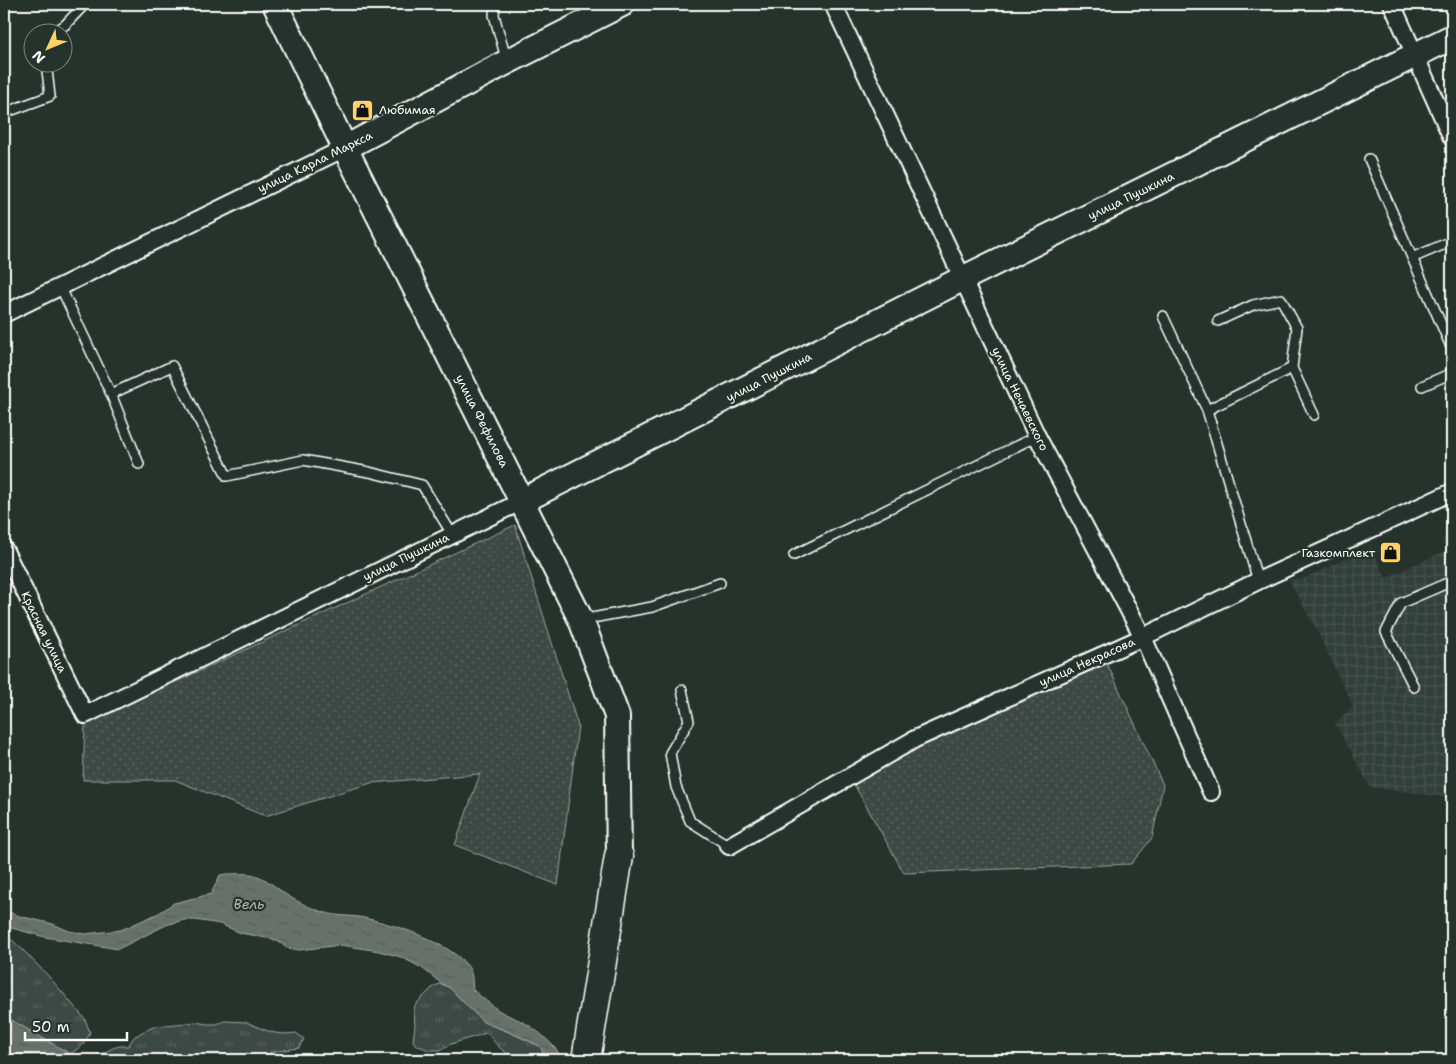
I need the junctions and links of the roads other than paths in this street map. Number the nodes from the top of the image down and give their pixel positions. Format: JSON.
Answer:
{"nodes":[{"id":1,"x":85,"y":4,"type":"edge"},
{"id":2,"x":275,"y":4,"type":"edge"},
{"id":3,"x":495,"y":4,"type":"edge"},
{"id":4,"x":622,"y":4,"type":"edge"},
{"id":5,"x":833,"y":4,"type":"edge"},
{"id":6,"x":1392,"y":4,"type":"edge"},
{"id":7,"x":68,"y":22,"type":"edge"},
{"id":8,"x":1452,"y":37,"type":"edge"},
{"id":9,"x":1415,"y":56,"type":"junction"},
{"id":10,"x":507,"y":62,"type":"junction"},
{"id":11,"x":47,"y":72,"type":"edge"},
{"id":12,"x":4,"y":113,"type":"edge"},
{"id":13,"x":1452,"y":138,"type":"edge"},
{"id":14,"x":345,"y":148,"type":"junction"},
{"id":15,"x":1369,"y":159,"type":"dead end"},
{"id":16,"x":1452,"y":241,"type":"edge"},
{"id":17,"x":1412,"y":258,"type":"junction"},
{"id":18,"x":962,"y":279,"type":"junction"},
{"id":19,"x":60,"y":286,"type":"junction"},
{"id":20,"x":4,"y":314,"type":"edge"},
{"id":21,"x":1163,"y":316,"type":"dead end"},
{"id":22,"x":1218,"y":321,"type":"dead end"},
{"id":23,"x":1452,"y":349,"type":"edge"},
{"id":24,"x":1292,"y":368,"type":"junction"},
{"id":25,"x":1452,"y":373,"type":"edge"},
{"id":26,"x":1422,"y":386,"type":"dead end"},
{"id":27,"x":111,"y":394,"type":"junction"},
{"id":28,"x":1207,"y":410,"type":"junction"},
{"id":29,"x":1314,"y":415,"type":"dead end"},
{"id":30,"x":1037,"y":436,"type":"junction"},
{"id":31,"x":139,"y":464,"type":"dead end"},
{"id":32,"x":1452,"y":492,"type":"edge"},
{"id":33,"x":522,"y":501,"type":"junction"},
{"id":34,"x":452,"y":534,"type":"junction"},
{"id":35,"x":4,"y":549,"type":"edge"},
{"id":36,"x":794,"y":555,"type":"dead end"},
{"id":37,"x":1258,"y":581,"type":"junction"},
{"id":38,"x":1452,"y":582,"type":"edge"},
{"id":39,"x":720,"y":583,"type":"dead end"},
{"id":40,"x":581,"y":620,"type":"junction"},
{"id":41,"x":1143,"y":637,"type":"junction"},
{"id":42,"x":1414,"y":687,"type":"dead end"},
{"id":43,"x":682,"y":690,"type":"dead end"},
{"id":44,"x":85,"y":715,"type":"joint"},
{"id":45,"x":1211,"y":792,"type":"dead end"},
{"id":46,"x":729,"y":846,"type":"joint"},
{"id":47,"x":619,"y":856,"type":"joint"},
{"id":48,"x":586,"y":1060,"type":"edge"}],
"edges":[{"from":1,"to":7,"type":"lane"},
{"from":2,"to":14,"type":"main road","name":"улица Фефилова"},
{"from":3,"to":10,"type":"lane"},
{"from":4,"to":10,"type":"main road","name":"улица Карла Маркса"},
{"from":5,"to":18,"type":"street","name":"улица Нечаевского"},
{"from":6,"to":9,"type":"street"},
{"from":8,"to":9,"type":"main road","name":"улица Пушкина"},
{"from":9,"to":13,"type":"street"},
{"from":9,"to":18,"type":"main road","name":"улица Пушкина"},
{"from":10,"to":14,"type":"main road","name":"улица Карла Маркса"},
{"from":11,"to":12,"type":"lane"},
{"from":14,"to":19,"type":"street","name":"улица Карла Маркса"},
{"from":14,"to":33,"type":"main road","name":"улица Фефилова"},
{"from":15,"to":17,"type":"lane"},
{"from":16,"to":17,"type":"lane"},
{"from":17,"to":23,"type":"lane"},
{"from":18,"to":30,"type":"street","name":"улица Нечаевского"},
{"from":18,"to":33,"type":"main road","name":"улица Пушкина"},
{"from":19,"to":20,"type":"street","name":"улица Карла Маркса"},
{"from":19,"to":27,"type":"lane"},
{"from":21,"to":28,"type":"lane"},
{"from":22,"to":24,"type":"lane"},
{"from":24,"to":28,"type":"lane"},
{"from":24,"to":29,"type":"lane"},
{"from":25,"to":26,"type":"lane"},
{"from":27,"to":31,"type":"lane"},
{"from":27,"to":34,"type":"lane"},
{"from":28,"to":37,"type":"lane"},
{"from":30,"to":36,"type":"lane"},
{"from":30,"to":41,"type":"street","name":"улица Нечаевского"},
{"from":32,"to":37,"type":"street","name":"улица Некрасова"},
{"from":33,"to":34,"type":"street","name":"улица Пушкина"},
{"from":33,"to":40,"type":"main road","name":"улица Фефилова"},
{"from":34,"to":44,"type":"street","name":"улица Пушкина"},
{"from":35,"to":44,"type":"street","name":"Красная улица"},
{"from":37,"to":41,"type":"street","name":"улица Некрасова"},
{"from":38,"to":42,"type":"lane"},
{"from":39,"to":40,"type":"lane"},
{"from":40,"to":47,"type":"main road","name":"улица Фефилова"},
{"from":41,"to":45,"type":"street","name":"улица Нечаевского"},
{"from":41,"to":46,"type":"street","name":"улица Некрасова"},
{"from":43,"to":46,"type":"lane"},
{"from":47,"to":48,"type":"highway"}]}
